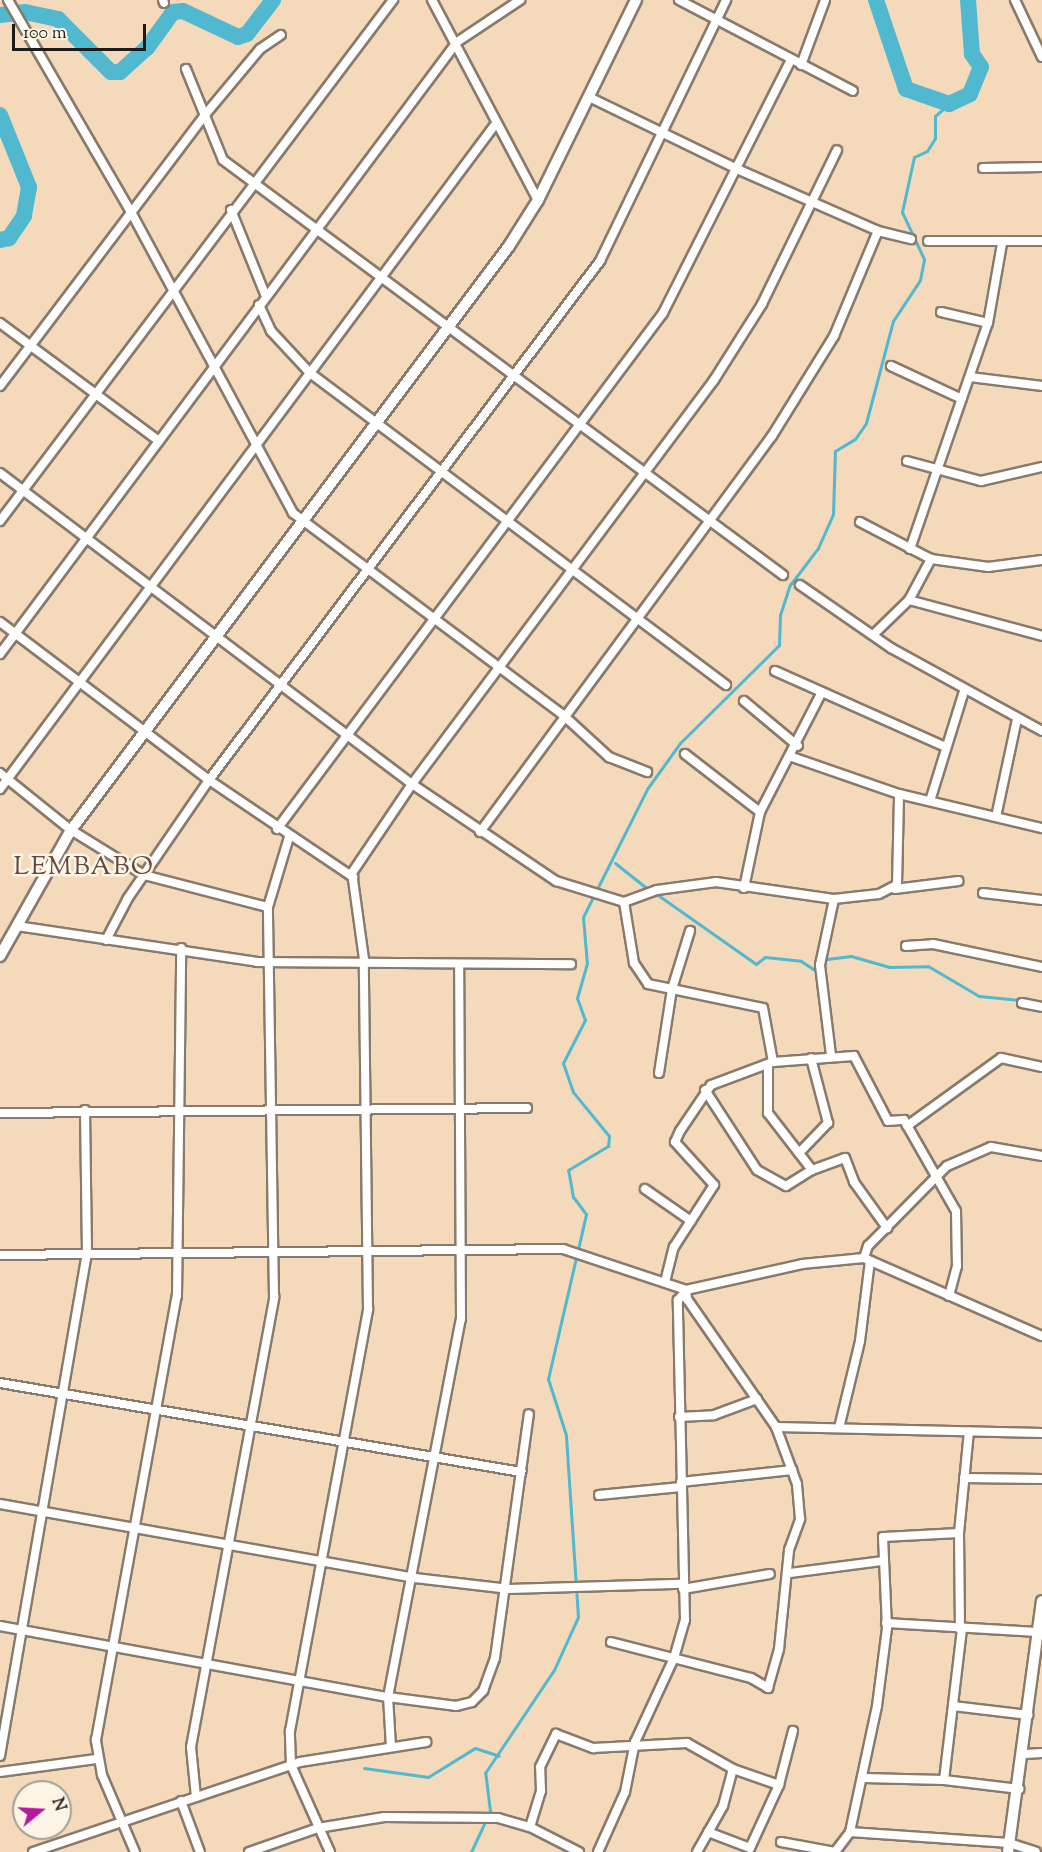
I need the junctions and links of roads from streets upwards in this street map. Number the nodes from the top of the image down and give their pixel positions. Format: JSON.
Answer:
{"nodes":[{"id":1,"x":393,"y":0,"type":"edge"},
{"id":2,"x":432,"y":0,"type":"edge"},
{"id":3,"x":520,"y":0,"type":"edge"},
{"id":4,"x":636,"y":0,"type":"edge"},
{"id":5,"x":679,"y":0,"type":"edge"},
{"id":6,"x":726,"y":0,"type":"edge"},
{"id":7,"x":825,"y":0,"type":"edge"},
{"id":8,"x":1014,"y":0,"type":"edge"},
{"id":9,"x":10,"y":4,"type":"edge"},
{"id":10,"x":715,"y":20,"type":"junction"},
{"id":11,"x":280,"y":35,"type":"dead end"},
{"id":12,"x":457,"y":42,"type":"junction"},
{"id":13,"x":1042,"y":57,"type":"edge"},
{"id":14,"x":791,"y":60,"type":"junction"},
{"id":15,"x":801,"y":65,"type":"junction"},
{"id":16,"x":186,"y":69,"type":"dead end"},
{"id":17,"x":853,"y":91,"type":"dead end"},
{"id":18,"x":589,"y":96,"type":"junction"},
{"id":19,"x":204,"y":116,"type":"junction"},
{"id":20,"x":494,"y":126,"type":"junction"},
{"id":21,"x":660,"y":132,"type":"junction"},
{"id":22,"x":837,"y":150,"type":"dead end"},
{"id":23,"x":1042,"y":167,"type":"edge"},
{"id":24,"x":982,"y":168,"type":"dead end"},
{"id":25,"x":737,"y":169,"type":"junction"},
{"id":26,"x":250,"y":183,"type":"junction"},
{"id":27,"x":538,"y":200,"type":"junction"},
{"id":28,"x":813,"y":200,"type":"junction"},
{"id":29,"x":231,"y":210,"type":"junction"},
{"id":30,"x":131,"y":212,"type":"junction"},
{"id":31,"x":316,"y":231,"type":"junction"},
{"id":32,"x":878,"y":231,"type":"junction"},
{"id":33,"x":911,"y":239,"type":"dead end"},
{"id":34,"x":928,"y":241,"type":"dead end"},
{"id":35,"x":1042,"y":242,"type":"edge"},
{"id":36,"x":1002,"y":244,"type":"junction"},
{"id":37,"x":381,"y":279,"type":"junction"},
{"id":38,"x":171,"y":289,"type":"junction"},
{"id":39,"x":265,"y":294,"type":"junction"},
{"id":40,"x":259,"y":304,"type":"junction"},
{"id":41,"x":942,"y":312,"type":"dead end"},
{"id":42,"x":0,"y":323,"type":"edge"},
{"id":43,"x":988,"y":323,"type":"junction"},
{"id":44,"x":448,"y":329,"type":"junction"},
{"id":45,"x":31,"y":346,"type":"junction"},
{"id":46,"x":212,"y":366,"type":"junction"},
{"id":47,"x":891,"y":366,"type":"dead end"},
{"id":48,"x":310,"y":373,"type":"junction"},
{"id":49,"x":515,"y":377,"type":"junction"},
{"id":50,"x":970,"y":377,"type":"junction"},
{"id":51,"x":0,"y":386,"type":"edge"},
{"id":52,"x":1042,"y":386,"type":"edge"},
{"id":53,"x":94,"y":392,"type":"junction"},
{"id":54,"x":962,"y":399,"type":"junction"},
{"id":55,"x":377,"y":424,"type":"junction"},
{"id":56,"x":579,"y":424,"type":"junction"},
{"id":57,"x":159,"y":441,"type":"junction"},
{"id":58,"x":257,"y":443,"type":"junction"},
{"id":59,"x":907,"y":461,"type":"dead end"},
{"id":60,"x":1042,"y":467,"type":"edge"},
{"id":61,"x":939,"y":471,"type":"junction"},
{"id":62,"x":441,"y":473,"type":"junction"},
{"id":63,"x":643,"y":473,"type":"junction"},
{"id":64,"x":0,"y":474,"type":"edge"},
{"id":65,"x":24,"y":490,"type":"junction"},
{"id":66,"x":303,"y":520,"type":"junction"},
{"id":67,"x":507,"y":520,"type":"junction"},
{"id":68,"x":0,"y":521,"type":"edge"},
{"id":69,"x":709,"y":522,"type":"junction"},
{"id":70,"x":860,"y":522,"type":"dead end"},
{"id":71,"x":87,"y":538,"type":"junction"},
{"id":72,"x":910,"y":549,"type":"junction"},
{"id":73,"x":931,"y":559,"type":"junction"},
{"id":74,"x":1042,"y":560,"type":"edge"},
{"id":75,"x":371,"y":572,"type":"junction"},
{"id":76,"x":571,"y":573,"type":"junction"},
{"id":77,"x":783,"y":575,"type":"dead end"},
{"id":78,"x":800,"y":585,"type":"dead end"},
{"id":79,"x":152,"y":586,"type":"junction"},
{"id":80,"x":909,"y":600,"type":"junction"},
{"id":81,"x":434,"y":617,"type":"junction"},
{"id":82,"x":632,"y":618,"type":"junction"},
{"id":83,"x":0,"y":622,"type":"edge"},
{"id":84,"x":15,"y":634,"type":"junction"},
{"id":85,"x":217,"y":635,"type":"junction"},
{"id":86,"x":873,"y":635,"type":"junction"},
{"id":87,"x":1042,"y":636,"type":"edge"},
{"id":88,"x":0,"y":654,"type":"edge"},
{"id":89,"x":498,"y":667,"type":"junction"},
{"id":90,"x":775,"y":671,"type":"dead end"},
{"id":91,"x":77,"y":682,"type":"junction"},
{"id":92,"x":284,"y":683,"type":"junction"},
{"id":93,"x":726,"y":685,"type":"dead end"},
{"id":94,"x":822,"y":692,"type":"junction"},
{"id":95,"x":964,"y":692,"type":"junction"},
{"id":96,"x":744,"y":701,"type":"dead end"},
{"id":97,"x":562,"y":714,"type":"junction"},
{"id":98,"x":1017,"y":719,"type":"junction"},
{"id":99,"x":1042,"y":731,"type":"edge"},
{"id":100,"x":146,"y":732,"type":"junction"},
{"id":101,"x":350,"y":733,"type":"junction"},
{"id":102,"x":798,"y":746,"type":"junction"},
{"id":103,"x":946,"y":747,"type":"junction"},
{"id":104,"x":685,"y":754,"type":"dead end"},
{"id":105,"x":792,"y":758,"type":"junction"},
{"id":106,"x":647,"y":772,"type":"dead end"},
{"id":107,"x":3,"y":775,"type":"edge"},
{"id":108,"x":209,"y":780,"type":"junction"},
{"id":109,"x":412,"y":784,"type":"junction"},
{"id":110,"x":0,"y":789,"type":"edge"},
{"id":111,"x":899,"y":794,"type":"junction"},
{"id":112,"x":930,"y":801,"type":"junction"},
{"id":113,"x":760,"y":812,"type":"junction"},
{"id":114,"x":996,"y":817,"type":"junction"},
{"id":115,"x":1042,"y":828,"type":"edge"},
{"id":116,"x":277,"y":829,"type":"junction"},
{"id":117,"x":71,"y":830,"type":"junction"},
{"id":118,"x":480,"y":832,"type":"junction"},
{"id":119,"x":289,"y":837,"type":"junction"},
{"id":120,"x":144,"y":875,"type":"junction"},
{"id":121,"x":353,"y":877,"type":"junction"},
{"id":122,"x":958,"y":881,"type":"dead end"},
{"id":123,"x":744,"y":888,"type":"junction"},
{"id":124,"x":895,"y":890,"type":"junction"},
{"id":125,"x":982,"y":893,"type":"dead end"},
{"id":126,"x":834,"y":899,"type":"junction"},
{"id":127,"x":1042,"y":900,"type":"edge"},
{"id":128,"x":624,"y":902,"type":"junction"},
{"id":129,"x":268,"y":907,"type":"junction"},
{"id":130,"x":17,"y":926,"type":"junction"},
{"id":131,"x":690,"y":931,"type":"dead end"},
{"id":132,"x":106,"y":940,"type":"junction"},
{"id":133,"x":906,"y":946,"type":"dead end"},
{"id":134,"x":181,"y":948,"type":"junction"},
{"id":135,"x":0,"y":956,"type":"edge"},
{"id":136,"x":364,"y":959,"type":"junction"},
{"id":137,"x":271,"y":963,"type":"junction"},
{"id":138,"x":572,"y":964,"type":"dead end"},
{"id":139,"x":459,"y":965,"type":"junction"},
{"id":140,"x":1042,"y":967,"type":"edge"},
{"id":141,"x":672,"y":989,"type":"junction"},
{"id":142,"x":1022,"y":1003,"type":"dead end"},
{"id":143,"x":1042,"y":1006,"type":"edge"},
{"id":144,"x":831,"y":1055,"type":"junction"},
{"id":145,"x":811,"y":1058,"type":"junction"},
{"id":146,"x":771,"y":1065,"type":"junction"},
{"id":147,"x":1042,"y":1067,"type":"edge"},
{"id":148,"x":659,"y":1073,"type":"dead end"},
{"id":149,"x":705,"y":1090,"type":"junction"},
{"id":150,"x":460,"y":1108,"type":"junction"},
{"id":151,"x":527,"y":1108,"type":"dead end"},
{"id":152,"x":369,"y":1109,"type":"junction"},
{"id":153,"x":85,"y":1110,"type":"junction"},
{"id":154,"x":180,"y":1110,"type":"junction"},
{"id":155,"x":271,"y":1111,"type":"junction"},
{"id":156,"x":0,"y":1113,"type":"edge"},
{"id":157,"x":907,"y":1126,"type":"junction"},
{"id":158,"x":799,"y":1153,"type":"junction"},
{"id":159,"x":1042,"y":1156,"type":"edge"},
{"id":160,"x":812,"y":1170,"type":"junction"},
{"id":161,"x":935,"y":1175,"type":"junction"},
{"id":162,"x":645,"y":1189,"type":"dead end"},
{"id":163,"x":691,"y":1221,"type":"junction"},
{"id":164,"x":887,"y":1228,"type":"junction"},
{"id":165,"x":87,"y":1253,"type":"junction"},
{"id":166,"x":461,"y":1253,"type":"junction"},
{"id":167,"x":369,"y":1254,"type":"junction"},
{"id":168,"x":0,"y":1255,"type":"edge"},
{"id":169,"x":179,"y":1255,"type":"junction"},
{"id":170,"x":274,"y":1255,"type":"junction"},
{"id":171,"x":867,"y":1259,"type":"junction"},
{"id":172,"x":665,"y":1282,"type":"junction"},
{"id":173,"x":686,"y":1290,"type":"junction"},
{"id":174,"x":949,"y":1296,"type":"junction"},
{"id":175,"x":1042,"y":1335,"type":"edge"},
{"id":176,"x":0,"y":1383,"type":"edge"},
{"id":177,"x":66,"y":1393,"type":"junction"},
{"id":178,"x":757,"y":1399,"type":"junction"},
{"id":179,"x":159,"y":1411,"type":"junction"},
{"id":180,"x":529,"y":1414,"type":"dead end"},
{"id":181,"x":679,"y":1417,"type":"junction"},
{"id":182,"x":248,"y":1426,"type":"junction"},
{"id":183,"x":776,"y":1427,"type":"junction"},
{"id":184,"x":839,"y":1428,"type":"junction"},
{"id":185,"x":969,"y":1431,"type":"junction"},
{"id":186,"x":1042,"y":1433,"type":"edge"},
{"id":187,"x":345,"y":1443,"type":"junction"},
{"id":188,"x":435,"y":1459,"type":"junction"},
{"id":189,"x":792,"y":1470,"type":"junction"},
{"id":190,"x":521,"y":1472,"type":"junction"},
{"id":191,"x":964,"y":1478,"type":"junction"},
{"id":192,"x":1042,"y":1479,"type":"edge"},
{"id":193,"x":681,"y":1485,"type":"junction"},
{"id":194,"x":599,"y":1495,"type":"dead end"},
{"id":195,"x":0,"y":1504,"type":"edge"},
{"id":196,"x":44,"y":1511,"type":"junction"},
{"id":197,"x":137,"y":1528,"type":"junction"},
{"id":198,"x":959,"y":1533,"type":"junction"},
{"id":199,"x":229,"y":1545,"type":"junction"},
{"id":200,"x":322,"y":1561,"type":"junction"},
{"id":201,"x":883,"y":1561,"type":"junction"},
{"id":202,"x":790,"y":1573,"type":"junction"},
{"id":203,"x":770,"y":1574,"type":"dead end"},
{"id":204,"x":415,"y":1578,"type":"junction"},
{"id":205,"x":682,"y":1586,"type":"junction"},
{"id":206,"x":508,"y":1589,"type":"junction"},
{"id":207,"x":1042,"y":1601,"type":"edge"},
{"id":208,"x":886,"y":1623,"type":"junction"},
{"id":209,"x":0,"y":1626,"type":"edge"},
{"id":210,"x":22,"y":1630,"type":"junction"},
{"id":211,"x":961,"y":1630,"type":"junction"},
{"id":212,"x":1038,"y":1632,"type":"junction"},
{"id":213,"x":611,"y":1642,"type":"dead end"},
{"id":214,"x":114,"y":1646,"type":"junction"},
{"id":215,"x":674,"y":1658,"type":"junction"},
{"id":216,"x":207,"y":1663,"type":"junction"},
{"id":217,"x":297,"y":1679,"type":"junction"},
{"id":218,"x":388,"y":1697,"type":"junction"},
{"id":219,"x":953,"y":1706,"type":"junction"},
{"id":220,"x":1028,"y":1715,"type":"junction"},
{"id":221,"x":793,"y":1731,"type":"dead end"},
{"id":222,"x":426,"y":1742,"type":"dead end"},
{"id":223,"x":635,"y":1742,"type":"junction"},
{"id":224,"x":391,"y":1747,"type":"junction"},
{"id":225,"x":1042,"y":1753,"type":"edge"},
{"id":226,"x":1025,"y":1754,"type":"junction"},
{"id":227,"x":0,"y":1756,"type":"edge"},
{"id":228,"x":96,"y":1759,"type":"junction"},
{"id":229,"x":291,"y":1765,"type":"junction"},
{"id":230,"x":733,"y":1769,"type":"junction"},
{"id":231,"x":0,"y":1772,"type":"edge"},
{"id":232,"x":864,"y":1778,"type":"junction"},
{"id":233,"x":944,"y":1780,"type":"junction"},
{"id":234,"x":779,"y":1785,"type":"junction"},
{"id":235,"x":1019,"y":1789,"type":"junction"},
{"id":236,"x":196,"y":1797,"type":"junction"},
{"id":237,"x":181,"y":1801,"type":"junction"},
{"id":238,"x":122,"y":1820,"type":"junction"},
{"id":239,"x":530,"y":1827,"type":"junction"},
{"id":240,"x":318,"y":1828,"type":"junction"},
{"id":241,"x":708,"y":1832,"type":"junction"},
{"id":242,"x":850,"y":1832,"type":"junction"},
{"id":243,"x":781,"y":1842,"type":"dead end"},
{"id":244,"x":1009,"y":1848,"type":"edge"},
{"id":245,"x":261,"y":1850,"type":"edge"},
{"id":246,"x":33,"y":1852,"type":"edge"},
{"id":247,"x":135,"y":1852,"type":"edge"},
{"id":248,"x":200,"y":1852,"type":"edge"},
{"id":249,"x":249,"y":1852,"type":"edge"},
{"id":250,"x":330,"y":1852,"type":"edge"},
{"id":251,"x":579,"y":1852,"type":"edge"},
{"id":252,"x":598,"y":1852,"type":"edge"},
{"id":253,"x":697,"y":1852,"type":"edge"},
{"id":254,"x":835,"y":1852,"type":"edge"},
{"id":255,"x":1036,"y":1852,"type":"edge"}],
"edges":[{"from":1,"to":26,"type":"street"},
{"from":2,"to":12,"type":"street"},
{"from":3,"to":12,"type":"street"},
{"from":4,"to":18,"type":"street"},
{"from":5,"to":10,"type":"street"},
{"from":6,"to":10,"type":"street"},
{"from":7,"to":15,"type":"street"},
{"from":8,"to":13,"type":"street"},
{"from":9,"to":30,"type":"street"},
{"from":10,"to":14,"type":"street"},
{"from":10,"to":21,"type":"street"},
{"from":11,"to":19,"type":"street"},
{"from":12,"to":20,"type":"street"},
{"from":12,"to":31,"type":"street"},
{"from":14,"to":15,"type":"street"},
{"from":14,"to":25,"type":"street"},
{"from":15,"to":17,"type":"street"},
{"from":16,"to":19,"type":"street"},
{"from":18,"to":21,"type":"street"},
{"from":18,"to":27,"type":"street"},
{"from":19,"to":26,"type":"street"},
{"from":19,"to":30,"type":"street"},
{"from":20,"to":27,"type":"street"},
{"from":20,"to":37,"type":"street"},
{"from":21,"to":25,"type":"street"},
{"from":21,"to":49,"type":"street"},
{"from":22,"to":28,"type":"street"},
{"from":23,"to":24,"type":"street"},
{"from":25,"to":28,"type":"street"},
{"from":25,"to":56,"type":"street"},
{"from":26,"to":29,"type":"street"},
{"from":26,"to":31,"type":"street"},
{"from":27,"to":44,"type":"street"},
{"from":28,"to":32,"type":"street"},
{"from":28,"to":63,"type":"street"},
{"from":29,"to":38,"type":"street"},
{"from":29,"to":39,"type":"street"},
{"from":30,"to":38,"type":"street"},
{"from":30,"to":45,"type":"street"},
{"from":31,"to":37,"type":"street"},
{"from":31,"to":39,"type":"street"},
{"from":32,"to":33,"type":"street"},
{"from":32,"to":69,"type":"street"},
{"from":34,"to":36,"type":"street"},
{"from":35,"to":36,"type":"street"},
{"from":36,"to":43,"type":"street"},
{"from":37,"to":44,"type":"street"},
{"from":37,"to":48,"type":"street"},
{"from":38,"to":46,"type":"street"},
{"from":38,"to":53,"type":"street"},
{"from":39,"to":40,"type":"street"},
{"from":40,"to":46,"type":"street"},
{"from":40,"to":48,"type":"street"},
{"from":41,"to":43,"type":"street"},
{"from":42,"to":45,"type":"street"},
{"from":43,"to":50,"type":"street"},
{"from":44,"to":49,"type":"street"},
{"from":44,"to":55,"type":"street"},
{"from":45,"to":51,"type":"street"},
{"from":45,"to":53,"type":"street"},
{"from":46,"to":57,"type":"street"},
{"from":46,"to":58,"type":"street"},
{"from":47,"to":54,"type":"street"},
{"from":48,"to":55,"type":"street"},
{"from":48,"to":58,"type":"street"},
{"from":49,"to":56,"type":"street"},
{"from":49,"to":62,"type":"street"},
{"from":50,"to":52,"type":"street"},
{"from":50,"to":54,"type":"street"},
{"from":53,"to":57,"type":"street"},
{"from":53,"to":65,"type":"street"},
{"from":54,"to":61,"type":"street"},
{"from":55,"to":62,"type":"street"},
{"from":55,"to":66,"type":"street"},
{"from":56,"to":63,"type":"street"},
{"from":56,"to":67,"type":"street"},
{"from":57,"to":71,"type":"street"},
{"from":58,"to":66,"type":"street"},
{"from":58,"to":79,"type":"street"},
{"from":59,"to":61,"type":"street"},
{"from":60,"to":61,"type":"street"},
{"from":61,"to":72,"type":"street"},
{"from":62,"to":67,"type":"street"},
{"from":62,"to":75,"type":"street"},
{"from":63,"to":69,"type":"street"},
{"from":63,"to":76,"type":"street"},
{"from":64,"to":65,"type":"street"},
{"from":65,"to":68,"type":"street"},
{"from":65,"to":71,"type":"street"},
{"from":66,"to":75,"type":"street"},
{"from":66,"to":85,"type":"street"},
{"from":67,"to":76,"type":"street"},
{"from":67,"to":81,"type":"street"},
{"from":69,"to":77,"type":"street"},
{"from":69,"to":82,"type":"street"},
{"from":70,"to":72,"type":"street"},
{"from":71,"to":79,"type":"street"},
{"from":71,"to":84,"type":"street"},
{"from":72,"to":73,"type":"street"},
{"from":73,"to":74,"type":"street"},
{"from":73,"to":80,"type":"street"},
{"from":75,"to":81,"type":"street"},
{"from":75,"to":92,"type":"street"},
{"from":76,"to":82,"type":"street"},
{"from":76,"to":89,"type":"street"},
{"from":78,"to":86,"type":"street"},
{"from":79,"to":85,"type":"street"},
{"from":79,"to":91,"type":"street"},
{"from":80,"to":86,"type":"street"},
{"from":80,"to":87,"type":"street"},
{"from":81,"to":89,"type":"street"},
{"from":81,"to":101,"type":"street"},
{"from":82,"to":93,"type":"street"},
{"from":82,"to":97,"type":"street"},
{"from":83,"to":84,"type":"street"},
{"from":84,"to":88,"type":"street"},
{"from":84,"to":91,"type":"street"},
{"from":85,"to":92,"type":"street"},
{"from":85,"to":100,"type":"street"},
{"from":86,"to":95,"type":"street"},
{"from":89,"to":97,"type":"street"},
{"from":89,"to":109,"type":"street"},
{"from":90,"to":94,"type":"street"},
{"from":91,"to":100,"type":"street"},
{"from":91,"to":107,"type":"street"},
{"from":92,"to":101,"type":"street"},
{"from":92,"to":108,"type":"street"},
{"from":94,"to":102,"type":"street"},
{"from":94,"to":103,"type":"street"},
{"from":95,"to":98,"type":"street"},
{"from":95,"to":103,"type":"street"},
{"from":96,"to":102,"type":"street"},
{"from":97,"to":106,"type":"street"},
{"from":97,"to":118,"type":"street"},
{"from":98,"to":99,"type":"street"},
{"from":98,"to":114,"type":"street"},
{"from":100,"to":108,"type":"street"},
{"from":100,"to":117,"type":"street"},
{"from":101,"to":109,"type":"street"},
{"from":101,"to":116,"type":"street"},
{"from":102,"to":105,"type":"street"},
{"from":103,"to":112,"type":"street"},
{"from":104,"to":113,"type":"street"},
{"from":105,"to":111,"type":"street"},
{"from":105,"to":113,"type":"street"},
{"from":107,"to":110,"type":"street"},
{"from":107,"to":117,"type":"street"},
{"from":108,"to":116,"type":"street"},
{"from":108,"to":120,"type":"street"},
{"from":109,"to":118,"type":"street"},
{"from":109,"to":121,"type":"street"},
{"from":111,"to":112,"type":"street"},
{"from":111,"to":124,"type":"street"},
{"from":112,"to":114,"type":"street"},
{"from":113,"to":123,"type":"street"},
{"from":114,"to":115,"type":"street"},
{"from":116,"to":119,"type":"street"},
{"from":117,"to":120,"type":"street"},
{"from":117,"to":130,"type":"street"},
{"from":118,"to":128,"type":"street"},
{"from":119,"to":121,"type":"street"},
{"from":119,"to":129,"type":"street"},
{"from":120,"to":129,"type":"street"},
{"from":120,"to":132,"type":"street"},
{"from":121,"to":136,"type":"street"},
{"from":122,"to":124,"type":"street"},
{"from":123,"to":126,"type":"street"},
{"from":123,"to":128,"type":"street"},
{"from":124,"to":126,"type":"street"},
{"from":125,"to":127,"type":"street"},
{"from":126,"to":144,"type":"street"},
{"from":128,"to":141,"type":"street"},
{"from":129,"to":137,"type":"street"},
{"from":130,"to":132,"type":"street"},
{"from":130,"to":135,"type":"street"},
{"from":131,"to":141,"type":"street"},
{"from":132,"to":134,"type":"street"},
{"from":133,"to":140,"type":"street"},
{"from":134,"to":137,"type":"street"},
{"from":134,"to":154,"type":"street"},
{"from":136,"to":137,"type":"street"},
{"from":136,"to":139,"type":"street"},
{"from":136,"to":152,"type":"street"},
{"from":137,"to":155,"type":"street"},
{"from":138,"to":139,"type":"street"},
{"from":139,"to":150,"type":"street"},
{"from":141,"to":146,"type":"street"},
{"from":141,"to":148,"type":"street"},
{"from":142,"to":143,"type":"street"},
{"from":144,"to":145,"type":"street"},
{"from":144,"to":157,"type":"street"},
{"from":145,"to":146,"type":"street"},
{"from":145,"to":158,"type":"street"},
{"from":146,"to":149,"type":"street"},
{"from":146,"to":158,"type":"street"},
{"from":147,"to":157,"type":"street"},
{"from":149,"to":160,"type":"street"},
{"from":149,"to":163,"type":"street"},
{"from":150,"to":151,"type":"street"},
{"from":150,"to":152,"type":"street"},
{"from":150,"to":166,"type":"street"},
{"from":152,"to":155,"type":"street"},
{"from":152,"to":167,"type":"street"},
{"from":153,"to":154,"type":"street"},
{"from":153,"to":156,"type":"street"},
{"from":153,"to":165,"type":"street"},
{"from":154,"to":155,"type":"street"},
{"from":154,"to":169,"type":"street"},
{"from":155,"to":170,"type":"street"},
{"from":157,"to":161,"type":"street"},
{"from":158,"to":160,"type":"street"},
{"from":159,"to":161,"type":"street"},
{"from":160,"to":164,"type":"street"},
{"from":161,"to":164,"type":"street"},
{"from":161,"to":174,"type":"street"},
{"from":162,"to":163,"type":"street"},
{"from":163,"to":172,"type":"street"},
{"from":164,"to":171,"type":"street"},
{"from":165,"to":168,"type":"street"},
{"from":165,"to":169,"type":"street"},
{"from":165,"to":177,"type":"street"},
{"from":166,"to":167,"type":"street"},
{"from":166,"to":172,"type":"street"},
{"from":166,"to":188,"type":"street"},
{"from":167,"to":170,"type":"street"},
{"from":167,"to":187,"type":"street"},
{"from":169,"to":170,"type":"street"},
{"from":169,"to":179,"type":"street"},
{"from":170,"to":182,"type":"street"},
{"from":171,"to":173,"type":"street"},
{"from":171,"to":174,"type":"street"},
{"from":171,"to":184,"type":"street"},
{"from":172,"to":173,"type":"street"},
{"from":173,"to":178,"type":"street"},
{"from":173,"to":181,"type":"street"},
{"from":174,"to":175,"type":"street"},
{"from":176,"to":177,"type":"street"},
{"from":177,"to":179,"type":"street"},
{"from":177,"to":196,"type":"street"},
{"from":178,"to":181,"type":"street"},
{"from":178,"to":183,"type":"street"},
{"from":179,"to":182,"type":"street"},
{"from":179,"to":197,"type":"street"},
{"from":180,"to":190,"type":"street"},
{"from":181,"to":193,"type":"street"},
{"from":182,"to":187,"type":"street"},
{"from":182,"to":199,"type":"street"},
{"from":183,"to":184,"type":"street"},
{"from":183,"to":189,"type":"street"},
{"from":184,"to":185,"type":"street"},
{"from":185,"to":186,"type":"street"},
{"from":185,"to":191,"type":"street"},
{"from":187,"to":188,"type":"street"},
{"from":187,"to":200,"type":"street"},
{"from":188,"to":190,"type":"street"},
{"from":188,"to":204,"type":"street"},
{"from":189,"to":193,"type":"street"},
{"from":189,"to":202,"type":"street"},
{"from":190,"to":206,"type":"street"},
{"from":191,"to":192,"type":"street"},
{"from":191,"to":198,"type":"street"},
{"from":193,"to":194,"type":"street"},
{"from":193,"to":205,"type":"street"},
{"from":195,"to":196,"type":"street"},
{"from":196,"to":197,"type":"street"},
{"from":196,"to":210,"type":"street"},
{"from":197,"to":199,"type":"street"},
{"from":197,"to":214,"type":"street"},
{"from":198,"to":201,"type":"street"},
{"from":198,"to":211,"type":"street"},
{"from":199,"to":200,"type":"street"},
{"from":199,"to":216,"type":"street"},
{"from":200,"to":204,"type":"street"},
{"from":200,"to":217,"type":"street"},
{"from":201,"to":202,"type":"street"},
{"from":201,"to":208,"type":"street"},
{"from":202,"to":215,"type":"street"},
{"from":203,"to":205,"type":"street"},
{"from":204,"to":206,"type":"street"},
{"from":204,"to":218,"type":"street"},
{"from":205,"to":206,"type":"street"},
{"from":205,"to":215,"type":"street"},
{"from":206,"to":218,"type":"street"},
{"from":207,"to":212,"type":"street"},
{"from":208,"to":211,"type":"street"},
{"from":208,"to":232,"type":"street"},
{"from":209,"to":210,"type":"street"},
{"from":210,"to":214,"type":"street"},
{"from":210,"to":227,"type":"street"},
{"from":211,"to":212,"type":"street"},
{"from":211,"to":219,"type":"street"},
{"from":212,"to":220,"type":"street"},
{"from":213,"to":215,"type":"street"},
{"from":214,"to":216,"type":"street"},
{"from":214,"to":228,"type":"street"},
{"from":215,"to":223,"type":"street"},
{"from":216,"to":217,"type":"street"},
{"from":216,"to":236,"type":"street"},
{"from":217,"to":218,"type":"street"},
{"from":217,"to":229,"type":"street"},
{"from":218,"to":224,"type":"street"},
{"from":219,"to":220,"type":"street"},
{"from":219,"to":233,"type":"street"},
{"from":220,"to":226,"type":"street"},
{"from":221,"to":234,"type":"street"},
{"from":222,"to":224,"type":"street"},
{"from":223,"to":230,"type":"street"},
{"from":223,"to":239,"type":"street"},
{"from":223,"to":252,"type":"street"},
{"from":224,"to":229,"type":"street"},
{"from":225,"to":226,"type":"street"},
{"from":226,"to":235,"type":"street"},
{"from":228,"to":231,"type":"street"},
{"from":228,"to":238,"type":"street"},
{"from":229,"to":236,"type":"street"},
{"from":229,"to":240,"type":"street"},
{"from":230,"to":234,"type":"street"},
{"from":230,"to":241,"type":"street"},
{"from":232,"to":233,"type":"street"},
{"from":232,"to":242,"type":"street"},
{"from":233,"to":235,"type":"street"},
{"from":234,"to":241,"type":"street"},
{"from":235,"to":244,"type":"street"},
{"from":236,"to":237,"type":"street"},
{"from":237,"to":238,"type":"street"},
{"from":237,"to":248,"type":"street"},
{"from":238,"to":246,"type":"street"},
{"from":238,"to":247,"type":"street"},
{"from":239,"to":240,"type":"street"},
{"from":239,"to":251,"type":"street"},
{"from":240,"to":245,"type":"street"},
{"from":240,"to":250,"type":"street"},
{"from":241,"to":253,"type":"street"},
{"from":242,"to":244,"type":"street"},
{"from":242,"to":254,"type":"street"},
{"from":243,"to":254,"type":"street"},
{"from":244,"to":255,"type":"street"},
{"from":245,"to":249,"type":"street"}]}
